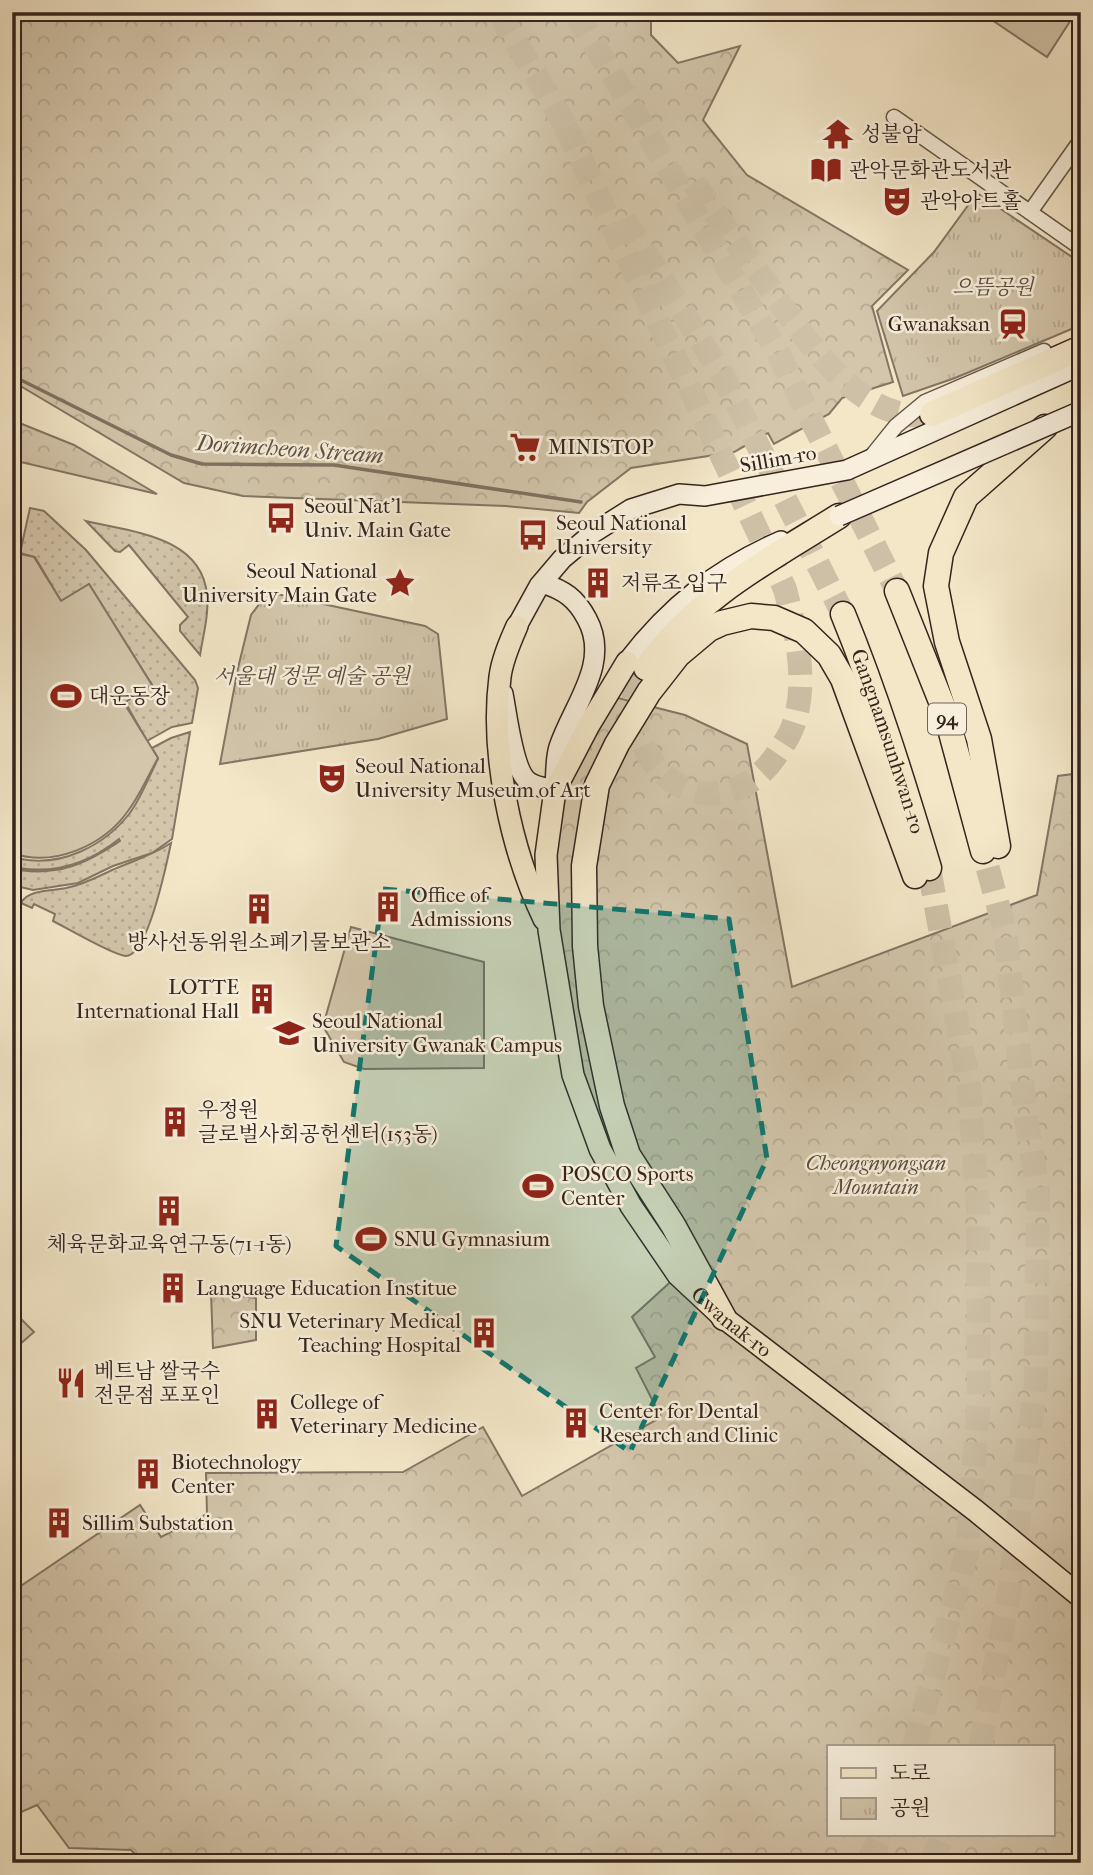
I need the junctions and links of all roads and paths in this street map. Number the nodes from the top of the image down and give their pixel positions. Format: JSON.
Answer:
{"nodes":[{"id":1,"x":894,"y":117,"type":"dead end"},
{"id":2,"x":1081,"y":140,"type":"edge"},
{"id":3,"x":1030,"y":212,"type":"junction"},
{"id":4,"x":1081,"y":248,"type":"edge"},
{"id":5,"x":1081,"y":336,"type":"edge"},
{"id":6,"x":1081,"y":348,"type":"edge"},
{"id":7,"x":1081,"y":365,"type":"edge"},
{"id":8,"x":1081,"y":411,"type":"edge"},
{"id":9,"x":933,"y":414,"type":"tunnel mouth"},
{"id":10,"x":1047,"y":425,"type":"junction"},
{"id":11,"x":869,"y":459,"type":"junction"},
{"id":12,"x":839,"y":516,"type":"joint"},
{"id":13,"x":542,"y":583,"type":"junction"},
{"id":14,"x":897,"y":591,"type":"tunnel mouth"},
{"id":15,"x":843,"y":614,"type":"tunnel mouth"},
{"id":16,"x":517,"y":626,"type":"joint"},
{"id":17,"x":636,"y":665,"type":"joint"},
{"id":18,"x":500,"y":676,"type":"junction"},
{"id":19,"x":555,"y":790,"type":"junction"},
{"id":20,"x":549,"y":930,"type":"junction"},
{"id":21,"x":724,"y":1318,"type":"junction"},
{"id":22,"x":1081,"y":1597,"type":"edge"}],
"edges":[{"from":1,"to":3,"type":"street"},
{"from":2,"to":3,"type":"street"},
{"from":3,"to":4,"type":"street"},
{"from":5,"to":11,"type":"street"},
{"from":6,"to":9,"type":"highway"},
{"from":7,"to":11,"type":"main road","name":"Sillim-ro"},
{"from":8,"to":10,"type":"main road","bridge":true},
{"from":10,"to":12,"type":"main road","bridge":true},
{"from":10,"to":14,"type":"highway","number":"94"},
{"from":11,"to":13,"type":"main road","name":"Sillim-ro"},
{"from":12,"to":17,"type":"highway"},
{"from":13,"to":16,"type":"main road","name":"Sillim-ro"},
{"from":13,"to":19,"type":"main road"},
{"from":15,"to":21,"type":"highway","name":"Gangnamsunhwan-ro"},
{"from":16,"to":18,"type":"main road","name":"Gwanak-ro"},
{"from":17,"to":19,"type":"main road","name":"Gwanak-ro"},
{"from":18,"to":19,"type":"main road"},
{"from":18,"to":20,"type":"main road","name":"Gwanak-ro"},
{"from":19,"to":20,"type":"main road","name":"Gwanak-ro"},
{"from":20,"to":21,"type":"main road","name":"Gwanak-ro"},
{"from":21,"to":22,"type":"main road","name":"Gwanak-ro"}]}
